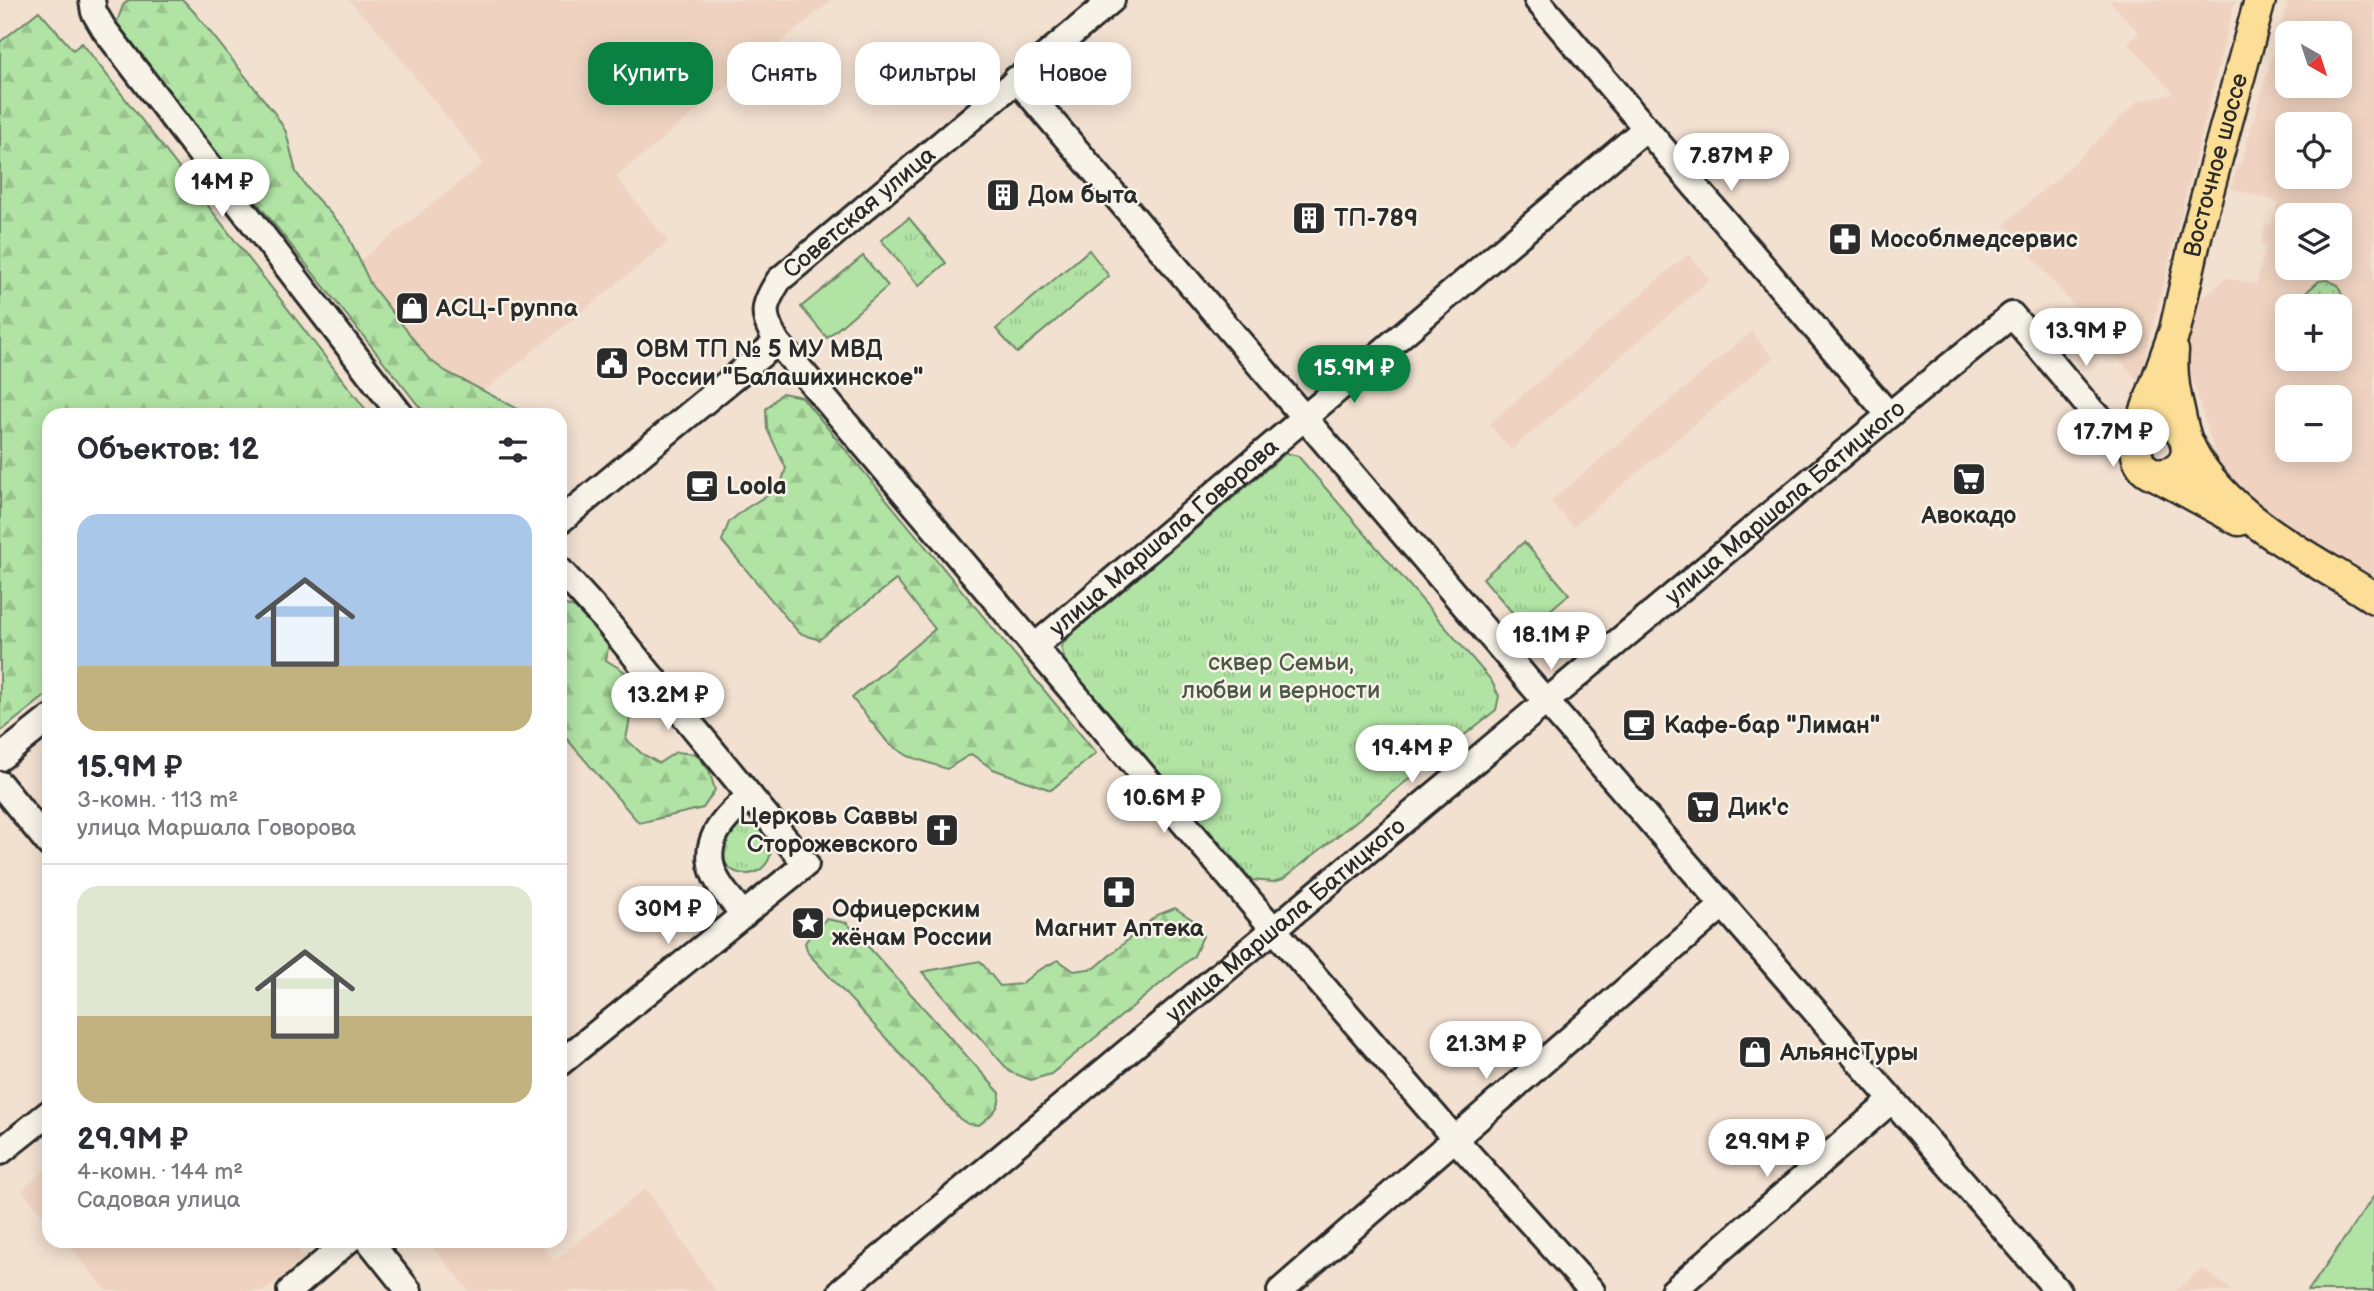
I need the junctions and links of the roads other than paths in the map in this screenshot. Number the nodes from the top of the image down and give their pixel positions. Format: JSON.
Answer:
{"nodes":[{"id":1,"x":92,"y":0,"type":"edge"},
{"id":2,"x":1112,"y":0,"type":"edge"},
{"id":3,"x":1537,"y":0,"type":"edge"},
{"id":4,"x":2260,"y":0,"type":"edge"},
{"id":5,"x":1061,"y":42,"type":"edge"},
{"id":6,"x":1014,"y":81,"type":"edge"},
{"id":7,"x":1038,"y":105,"type":"edge"},
{"id":8,"x":1646,"y":128,"type":"junction"},
{"id":9,"x":2175,"y":330,"type":"junction"},
{"id":10,"x":777,"y":342,"type":"junction"},
{"id":11,"x":396,"y":408,"type":"edge"},
{"id":12,"x":1889,"y":415,"type":"junction"},
{"id":13,"x":1303,"y":418,"type":"junction"},
{"id":14,"x":2187,"y":440,"type":"junction"},
{"id":15,"x":2139,"y":449,"type":"junction"},
{"id":16,"x":567,"y":515,"type":"edge"},
{"id":17,"x":2294,"y":548,"type":"junction"},
{"id":18,"x":567,"y":579,"type":"edge"},
{"id":19,"x":2374,"y":598,"type":"edge"},
{"id":20,"x":1034,"y":647,"type":"junction"},
{"id":21,"x":1548,"y":703,"type":"junction"},
{"id":22,"x":42,"y":725,"type":"edge"},
{"id":23,"x":0,"y":758,"type":"edge"},
{"id":24,"x":0,"y":784,"type":"edge"},
{"id":25,"x":750,"y":796,"type":"junction"},
{"id":26,"x":42,"y":835,"type":"edge"},
{"id":27,"x":1722,"y":906,"type":"junction"},
{"id":28,"x":744,"y":915,"type":"junction"},
{"id":29,"x":1275,"y":930,"type":"junction"},
{"id":30,"x":567,"y":1057,"type":"edge"},
{"id":31,"x":1891,"y":1101,"type":"junction"},
{"id":32,"x":42,"y":1119,"type":"edge"},
{"id":33,"x":1455,"y":1139,"type":"junction"},
{"id":34,"x":0,"y":1152,"type":"edge"},
{"id":35,"x":340,"y":1248,"type":"edge"},
{"id":36,"x":375,"y":1248,"type":"edge"},
{"id":37,"x":290,"y":1291,"type":"edge"},
{"id":38,"x":410,"y":1291,"type":"edge"},
{"id":39,"x":841,"y":1291,"type":"edge"},
{"id":40,"x":1280,"y":1291,"type":"edge"},
{"id":41,"x":1592,"y":1291,"type":"edge"},
{"id":42,"x":1673,"y":1291,"type":"edge"},
{"id":43,"x":2057,"y":1291,"type":"edge"}],
"edges":[{"from":1,"to":11,"type":"street"},
{"from":2,"to":5,"type":"street","name":"Советская улица"},
{"from":3,"to":8,"type":"street"},
{"from":4,"to":9,"type":"main road","name":"Восточное шоссе"},
{"from":6,"to":10,"type":"street","name":"Советская улица"},
{"from":7,"to":13,"type":"street"},
{"from":8,"to":12,"type":"street"},
{"from":8,"to":13,"type":"street","name":"улица Маршала Говорова"},
{"from":9,"to":14,"type":"main road","name":"Восточное шоссе"},
{"from":9,"to":15,"type":"main road","name":"Восточное шоссе"},
{"from":10,"to":16,"type":"street"},
{"from":10,"to":20,"type":"street"},
{"from":12,"to":15,"type":"street","name":"улица Маршала Батицкого"},
{"from":12,"to":21,"type":"street","name":"улица Маршала Батицкого"},
{"from":13,"to":20,"type":"street","name":"улица Маршала Говорова"},
{"from":13,"to":21,"type":"street"},
{"from":14,"to":15,"type":"main road"},
{"from":14,"to":15,"type":"main road"},
{"from":14,"to":17,"type":"main road","name":"Восточное шоссе"},
{"from":15,"to":17,"type":"main road","name":"Восточное шоссе"},
{"from":17,"to":19,"type":"main road","name":"Восточное шоссе"},
{"from":18,"to":25,"type":"street"},
{"from":20,"to":29,"type":"street"},
{"from":21,"to":27,"type":"street"},
{"from":21,"to":29,"type":"street","name":"улица Маршала Батицкого"},
{"from":22,"to":23,"type":"street"},
{"from":24,"to":26,"type":"street"},
{"from":25,"to":28,"type":"street"},
{"from":25,"to":28,"type":"street"},
{"from":27,"to":31,"type":"street"},
{"from":27,"to":33,"type":"street"},
{"from":28,"to":30,"type":"street"},
{"from":29,"to":33,"type":"street"},
{"from":29,"to":39,"type":"street","name":"улица Маршала Батицкого"},
{"from":31,"to":42,"type":"street"},
{"from":31,"to":43,"type":"street"},
{"from":32,"to":34,"type":"street"},
{"from":33,"to":40,"type":"street"},
{"from":33,"to":41,"type":"street"},
{"from":35,"to":37,"type":"street"},
{"from":36,"to":38,"type":"street"}]}
